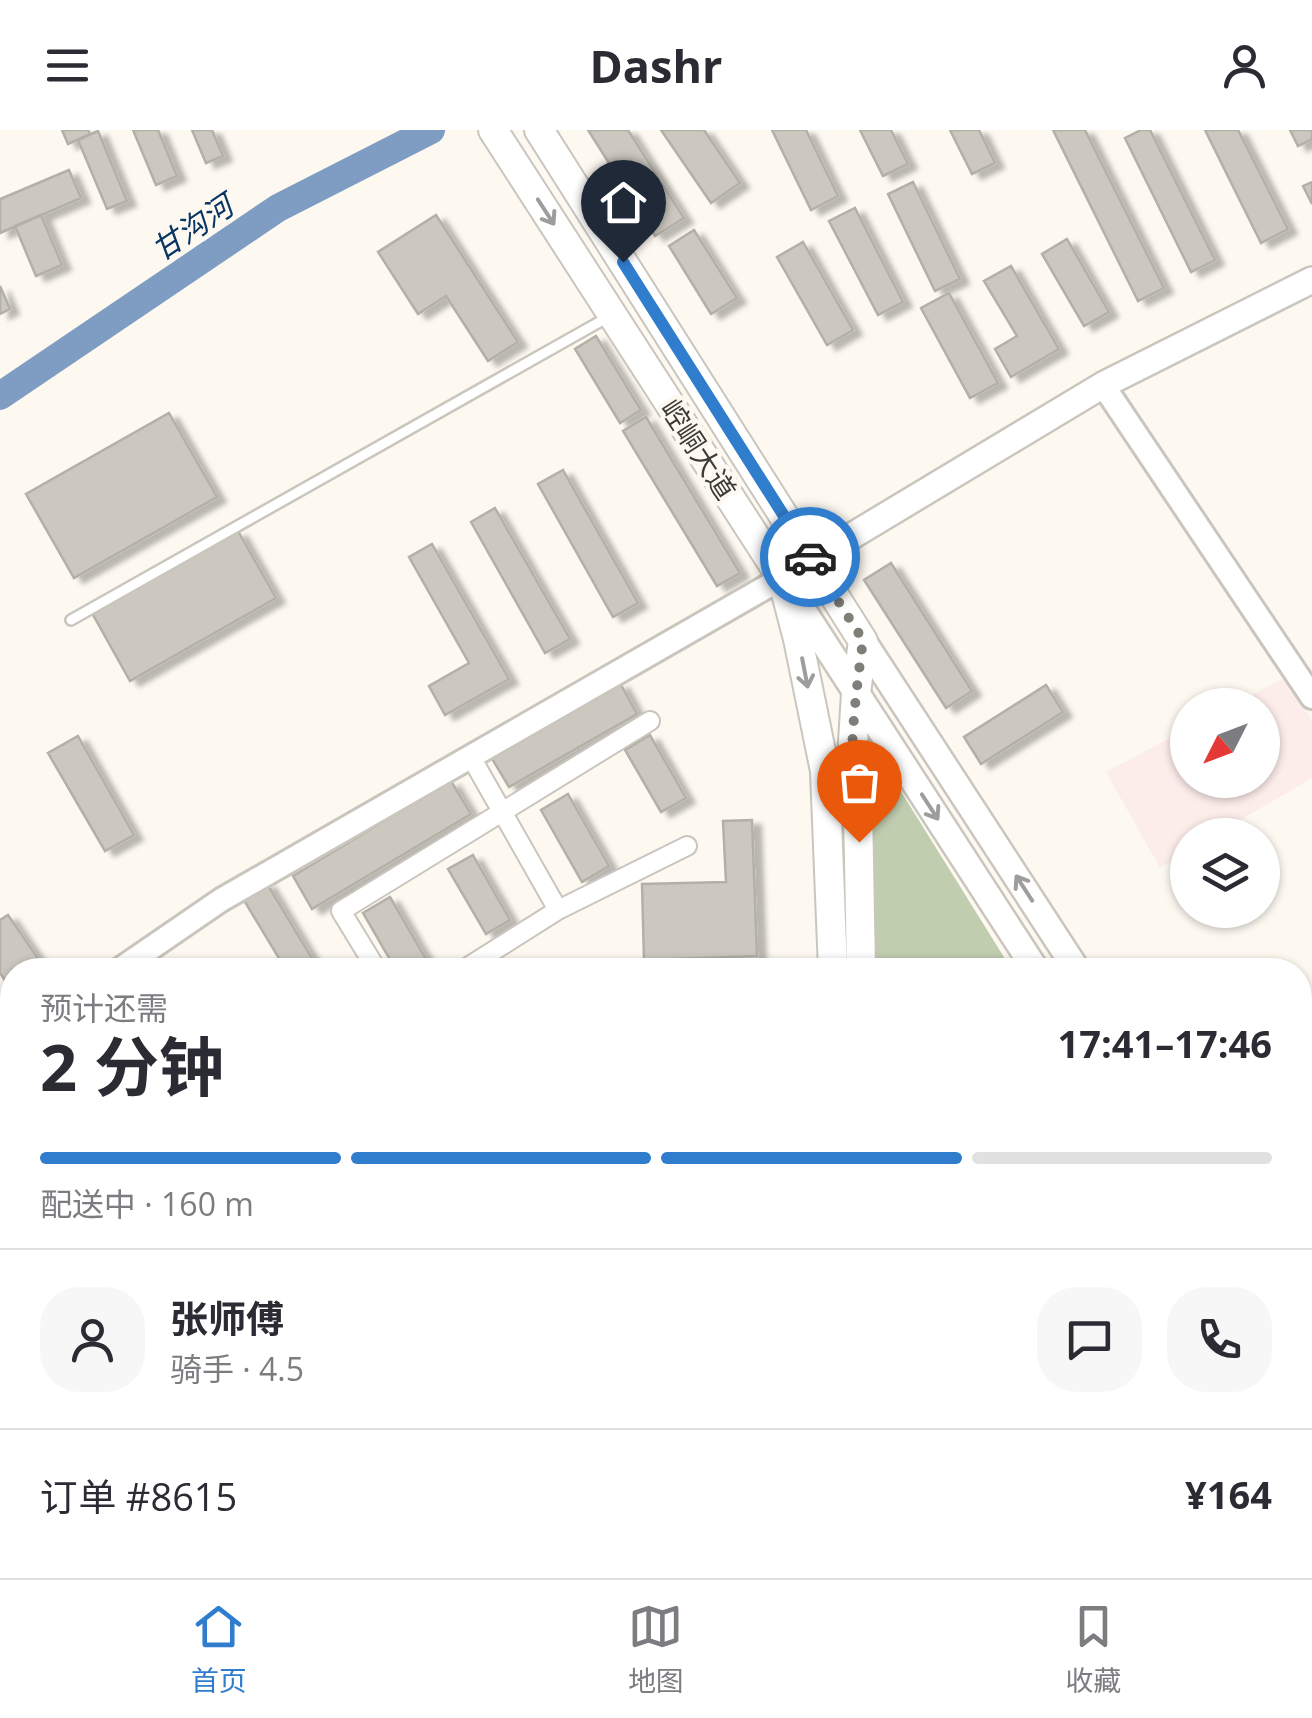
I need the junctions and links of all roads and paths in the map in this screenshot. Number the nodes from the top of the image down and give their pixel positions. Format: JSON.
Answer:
{"nodes":[{"id":1,"x":493,"y":130,"type":"edge"},
{"id":2,"x":539,"y":130,"type":"edge"},
{"id":3,"x":1312,"y":280,"type":"edge"},
{"id":4,"x":612,"y":315,"type":"junction"},
{"id":5,"x":1103,"y":385,"type":"junction"},
{"id":6,"x":812,"y":561,"type":"junction"},
{"id":7,"x":782,"y":578,"type":"junction"},
{"id":8,"x":71,"y":620,"type":"dead end"},
{"id":9,"x":863,"y":640,"type":"junction"},
{"id":10,"x":856,"y":693,"type":"junction"},
{"id":11,"x":1312,"y":697,"type":"edge"},
{"id":12,"x":650,"y":721,"type":"dead end"},
{"id":13,"x":471,"y":757,"type":"junction"},
{"id":14,"x":502,"y":812,"type":"junction"},
{"id":15,"x":687,"y":846,"type":"dead end"},
{"id":16,"x":558,"y":910,"type":"junction"},
{"id":17,"x":136,"y":958,"type":"edge"},
{"id":18,"x":369,"y":958,"type":"edge"},
{"id":19,"x":482,"y":958,"type":"edge"},
{"id":20,"x":833,"y":958,"type":"edge"},
{"id":21,"x":862,"y":958,"type":"edge"},
{"id":22,"x":1028,"y":958,"type":"edge"},
{"id":23,"x":1069,"y":958,"type":"edge"}],
"edges":[{"from":1,"to":4,"type":"main road","name":"崆峒大道","one_way":true},
{"from":2,"to":6,"type":"main road","name":"崆峒大道"},
{"from":3,"to":5,"type":"main road"},
{"from":4,"to":7,"type":"main road","name":"崆峒大道"},
{"from":4,"to":8,"type":"lane"},
{"from":5,"to":6,"type":"main road"},
{"from":5,"to":11,"type":"street"},
{"from":6,"to":7,"type":"main road"},
{"from":6,"to":9,"type":"main road","name":"崆峒大道"},
{"from":7,"to":10,"type":"main road","name":"崆峒大道"},
{"from":7,"to":13,"type":"street"},
{"from":7,"to":20,"type":"main road","one_way":true},
{"from":9,"to":10,"type":"main road"},
{"from":23,"to":9,"type":"main road","name":"崆峒大道","one_way":true},
{"from":10,"to":21,"type":"main road"},
{"from":10,"to":22,"type":"main road","name":"崆峒大道","one_way":true},
{"from":12,"to":14,"type":"street"},
{"from":13,"to":14,"type":"street"},
{"from":13,"to":17,"type":"street"},
{"from":14,"to":16,"type":"street"},
{"from":14,"to":18,"type":"street"},
{"from":15,"to":16,"type":"street"},
{"from":16,"to":19,"type":"street"}]}
